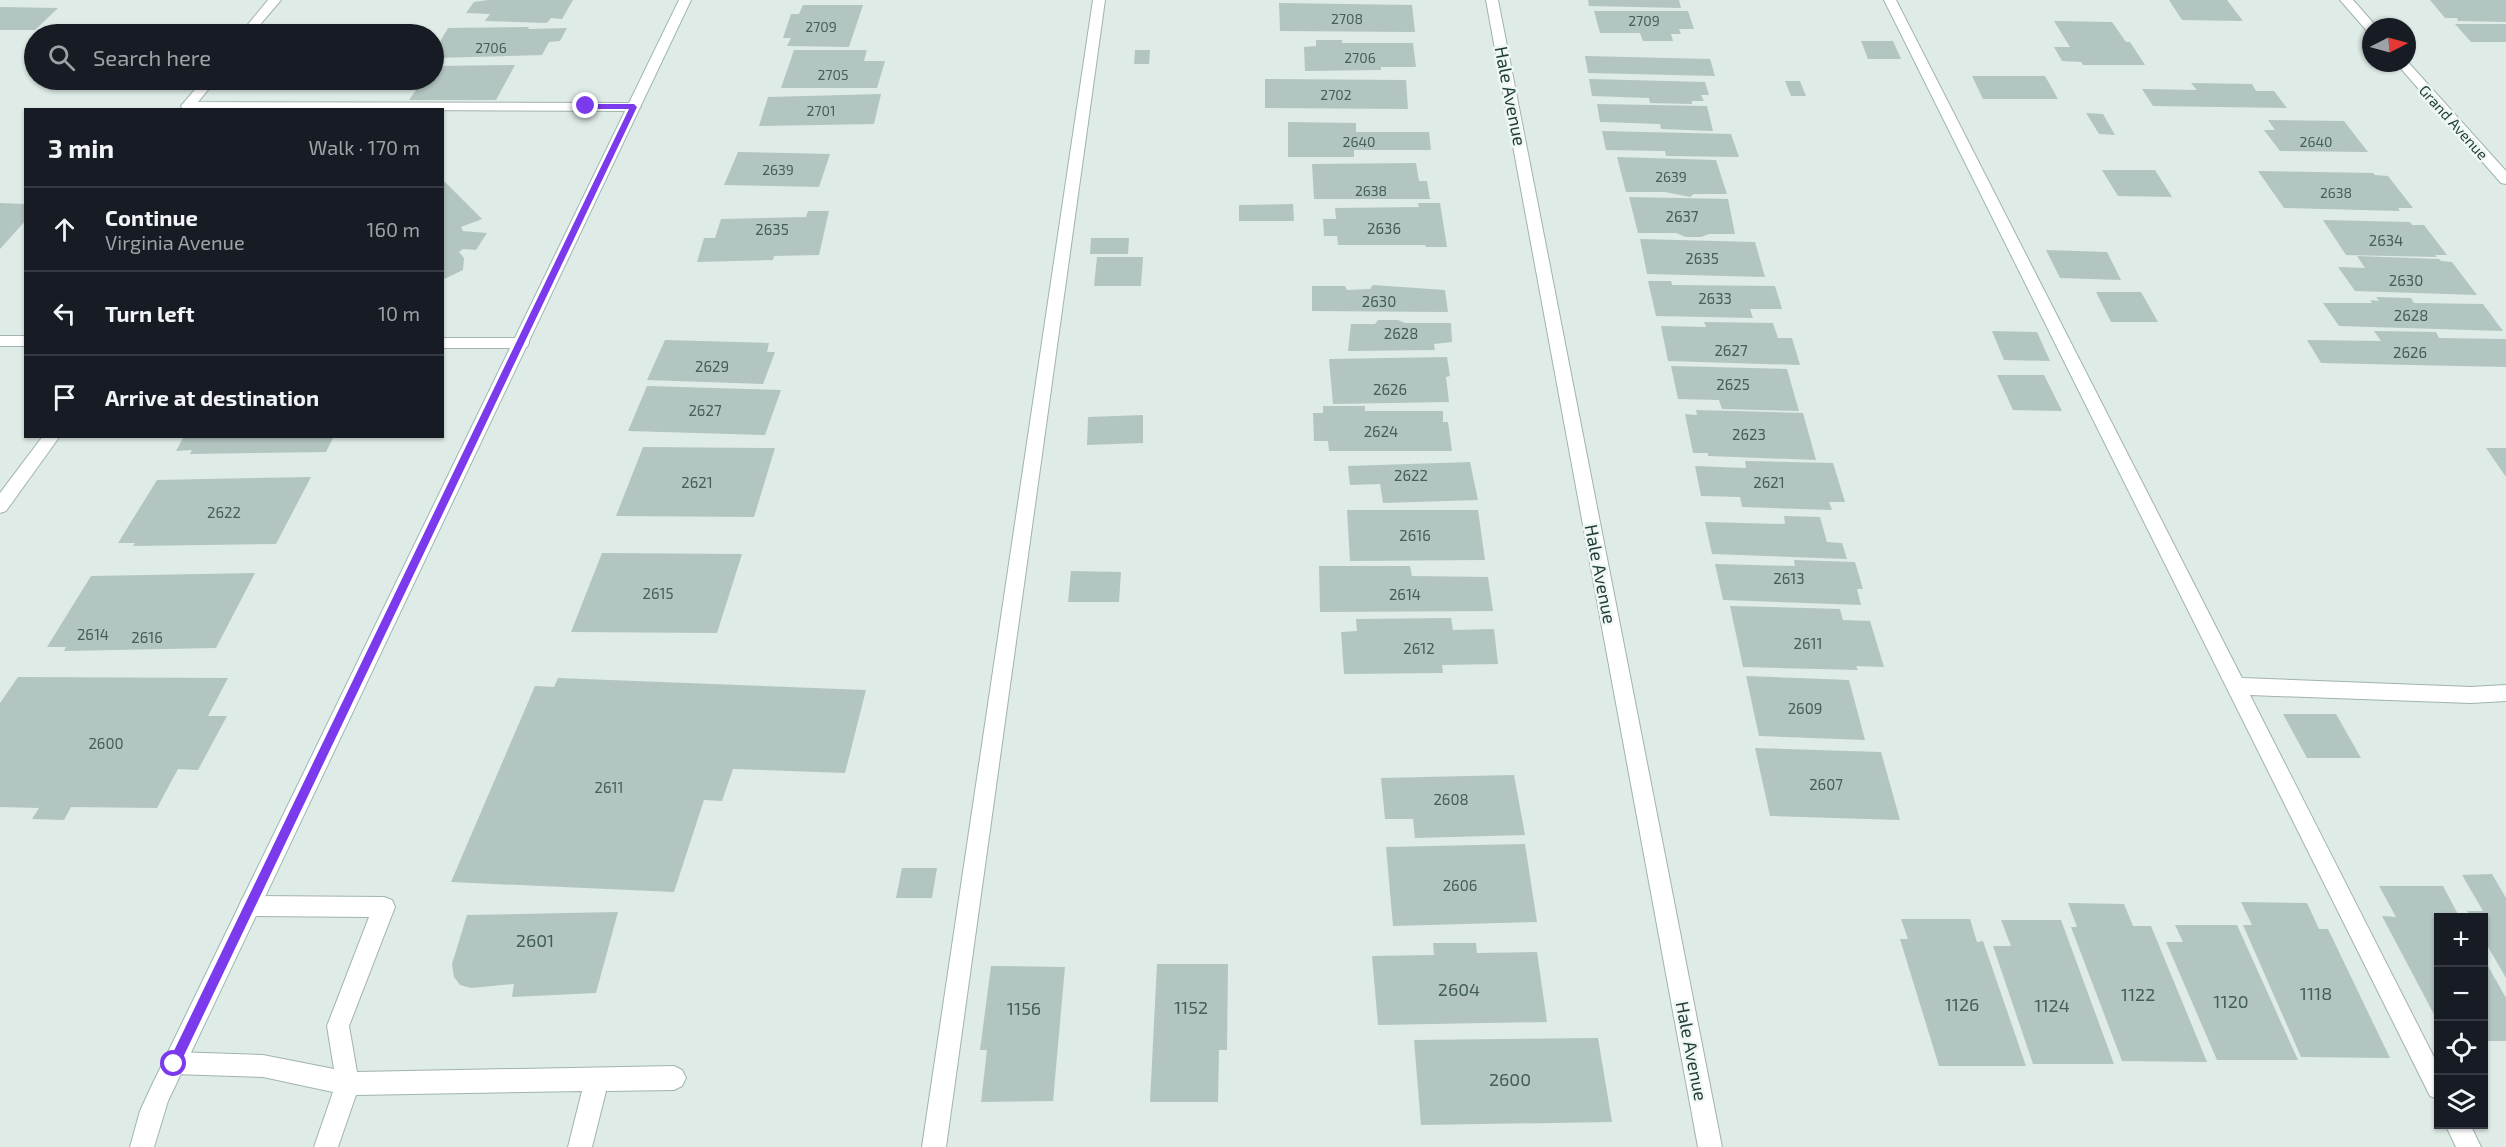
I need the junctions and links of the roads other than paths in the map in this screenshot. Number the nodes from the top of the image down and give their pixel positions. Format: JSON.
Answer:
{"nodes":[{"id":1,"x":275,"y":0,"type":"edge"},
{"id":2,"x":685,"y":0,"type":"edge"},
{"id":3,"x":1099,"y":0,"type":"edge"},
{"id":4,"x":1492,"y":0,"type":"edge"},
{"id":5,"x":1890,"y":0,"type":"edge"},
{"id":6,"x":2346,"y":0,"type":"edge"},
{"id":7,"x":2362,"y":18,"type":"edge"},
{"id":8,"x":255,"y":24,"type":"edge"},
{"id":9,"x":2410,"y":72,"type":"edge"},
{"id":10,"x":201,"y":90,"type":"edge"},
{"id":11,"x":634,"y":107,"type":"junction"},
{"id":12,"x":354,"y":108,"type":"edge"},
{"id":13,"x":2506,"y":180,"type":"edge"},
{"id":14,"x":0,"y":341,"type":"edge"},
{"id":15,"x":24,"y":341,"type":"edge"},
{"id":16,"x":444,"y":343,"type":"edge"},
{"id":17,"x":521,"y":343,"type":"junction"},
{"id":18,"x":51,"y":438,"type":"edge"},
{"id":19,"x":0,"y":506,"type":"edge"},
{"id":20,"x":2235,"y":686,"type":"junction"},
{"id":21,"x":2506,"y":693,"type":"edge"},
{"id":22,"x":250,"y":906,"type":"junction"},
{"id":23,"x":174,"y":1064,"type":"junction"},
{"id":24,"x":674,"y":1078,"type":"dead end"},
{"id":25,"x":2434,"y":1078,"type":"edge"},
{"id":26,"x":597,"y":1079,"type":"junction"},
{"id":27,"x":348,"y":1084,"type":"junction"},
{"id":28,"x":2459,"y":1129,"type":"edge"},
{"id":29,"x":142,"y":1147,"type":"edge"},
{"id":30,"x":326,"y":1147,"type":"edge"},
{"id":31,"x":580,"y":1147,"type":"edge"},
{"id":32,"x":934,"y":1147,"type":"edge"},
{"id":33,"x":1710,"y":1147,"type":"edge"},
{"id":34,"x":2469,"y":1147,"type":"edge"}],
"edges":[{"from":1,"to":8,"type":"street"},
{"from":2,"to":11,"type":"street"},
{"from":3,"to":32,"type":"street"},
{"from":4,"to":33,"type":"street","name":"Hale Avenue"},
{"from":5,"to":20,"type":"street"},
{"from":6,"to":7,"type":"street"},
{"from":9,"to":13,"type":"street","name":"Grand Avenue"},
{"from":10,"to":12,"type":"street"},
{"from":11,"to":12,"type":"street"},
{"from":11,"to":17,"type":"street"},
{"from":14,"to":15,"type":"street"},
{"from":16,"to":17,"type":"street"},
{"from":17,"to":22,"type":"street"},
{"from":18,"to":19,"type":"street"},
{"from":20,"to":21,"type":"street"},
{"from":20,"to":25,"type":"street"},
{"from":22,"to":23,"type":"street"},
{"from":22,"to":27,"type":"street"},
{"from":23,"to":27,"type":"street"},
{"from":23,"to":29,"type":"street"},
{"from":24,"to":26,"type":"street"},
{"from":26,"to":27,"type":"street"},
{"from":26,"to":31,"type":"street"},
{"from":27,"to":30,"type":"street"},
{"from":28,"to":34,"type":"street"}]}
